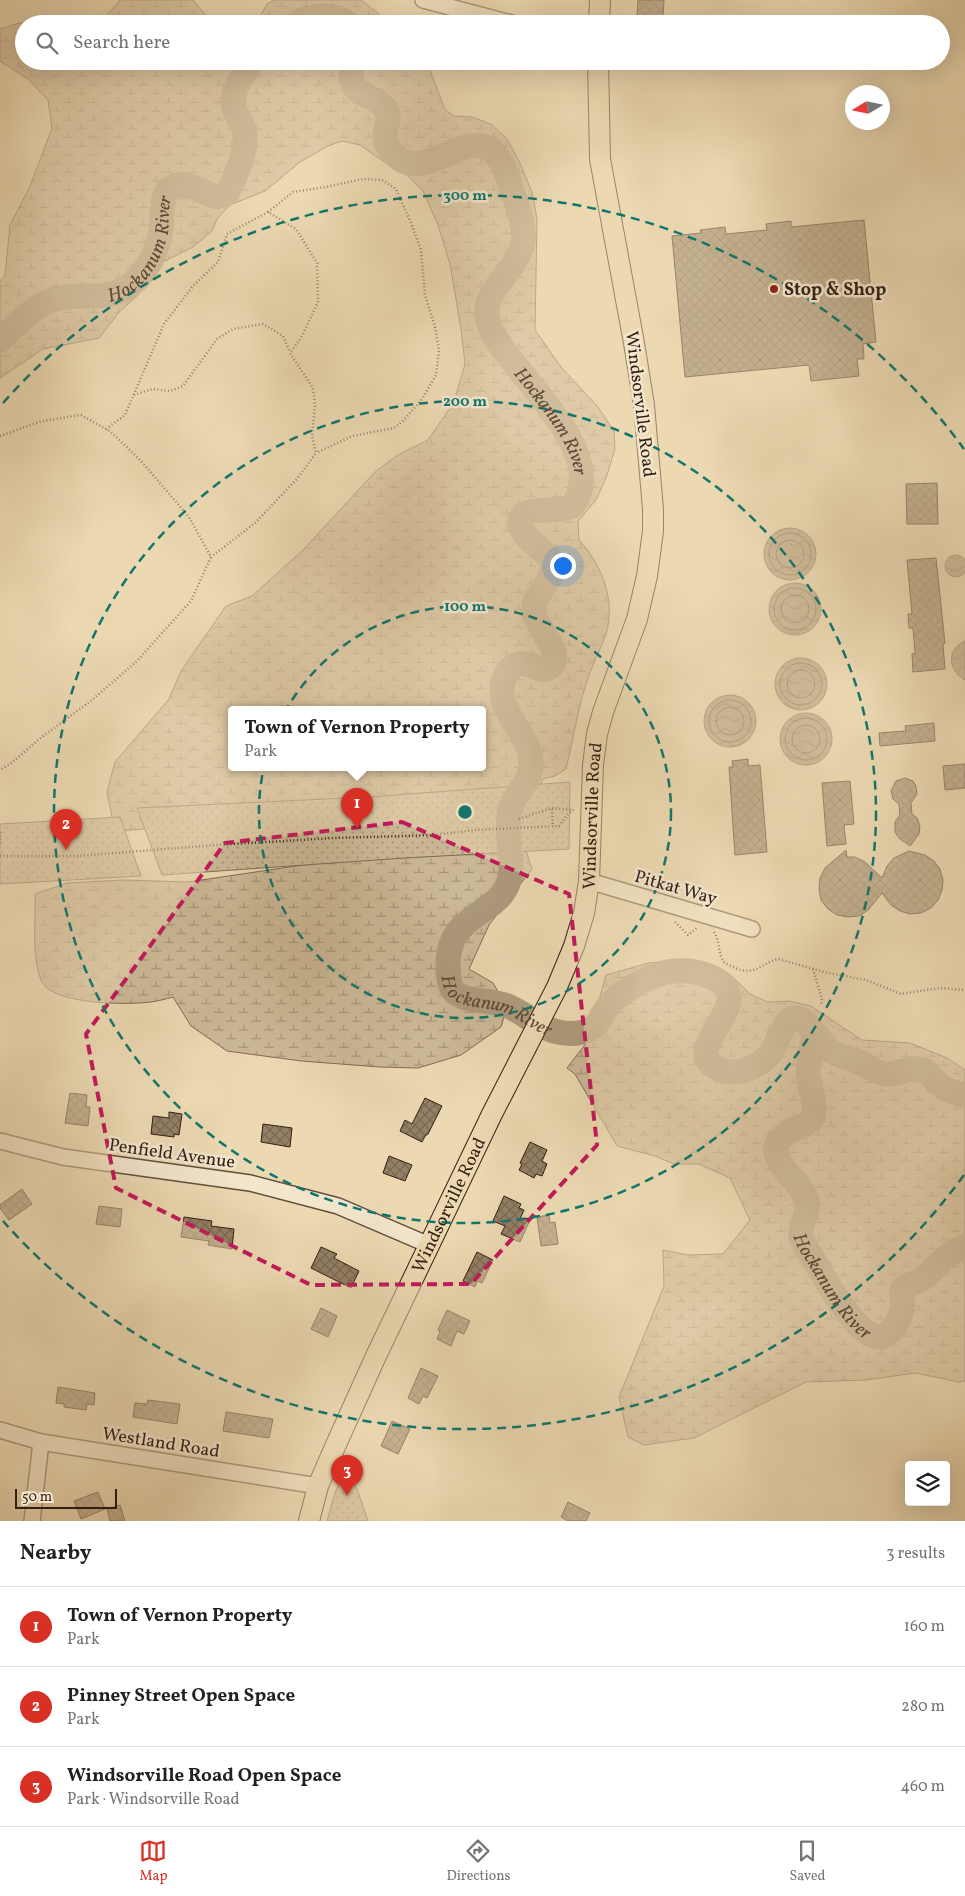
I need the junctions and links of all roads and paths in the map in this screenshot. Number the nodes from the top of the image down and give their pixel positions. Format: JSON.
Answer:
{"nodes":[{"id":1,"x":423,"y":0,"type":"edge"},
{"id":2,"x":600,"y":0,"type":"edge"},
{"id":3,"x":480,"y":15,"type":"edge"},
{"id":4,"x":599,"y":15,"type":"edge"},
{"id":5,"x":598,"y":70,"type":"edge"},
{"id":6,"x":268,"y":212,"type":"junction"},
{"id":7,"x":290,"y":353,"type":"junction"},
{"id":8,"x":134,"y":395,"type":"junction"},
{"id":9,"x":106,"y":429,"type":"junction"},
{"id":10,"x":0,"y":436,"type":"edge"},
{"id":11,"x":316,"y":453,"type":"junction"},
{"id":12,"x":211,"y":557,"type":"junction"},
{"id":13,"x":0,"y":770,"type":"edge"},
{"id":14,"x":552,"y":808,"type":"junction"},
{"id":15,"x":519,"y":820,"type":"dead end"},
{"id":16,"x":553,"y":827,"type":"junction"},
{"id":17,"x":0,"y":832,"type":"edge"},
{"id":18,"x":0,"y":846,"type":"edge"},
{"id":19,"x":0,"y":856,"type":"edge"},
{"id":20,"x":589,"y":881,"type":"junction"},
{"id":21,"x":666,"y":904,"type":"junction"},
{"id":22,"x":703,"y":927,"type":"dead end"},
{"id":23,"x":752,"y":929,"type":"dead end"},
{"id":24,"x":710,"y":930,"type":"dead end"},
{"id":25,"x":813,"y":969,"type":"junction"},
{"id":26,"x":965,"y":990,"type":"edge"},
{"id":27,"x":821,"y":1006,"type":"dead end"},
{"id":28,"x":0,"y":1141,"type":"edge"},
{"id":29,"x":429,"y":1245,"type":"junction"},
{"id":30,"x":0,"y":1430,"type":"edge"},
{"id":31,"x":41,"y":1442,"type":"junction"},
{"id":32,"x":318,"y":1486,"type":"junction"},
{"id":33,"x":32,"y":1521,"type":"edge"},
{"id":34,"x":309,"y":1521,"type":"edge"}],
"edges":[{"from":1,"to":3,"type":"street"},
{"from":2,"to":4,"type":"main road"},
{"from":5,"to":20,"type":"main road","name":"Windsorville Road"},
{"from":6,"to":7,"type":"path"},
{"from":6,"to":8,"type":"path"},
{"from":6,"to":11,"type":"path"},
{"from":7,"to":8,"type":"path"},
{"from":7,"to":11,"type":"path"},
{"from":8,"to":9,"type":"path"},
{"from":9,"to":10,"type":"path"},
{"from":9,"to":12,"type":"path"},
{"from":11,"to":12,"type":"path"},
{"from":12,"to":13,"type":"path"},
{"from":14,"to":15,"type":"path"},
{"from":14,"to":16,"type":"path"},
{"from":14,"to":16,"type":"path"},
{"from":16,"to":19,"type":"path"},
{"from":17,"to":18,"type":"path"},
{"from":20,"to":21,"type":"street","name":"Pitkat Way"},
{"from":20,"to":29,"type":"main road","name":"Windsorville Road"},
{"from":21,"to":22,"type":"path"},
{"from":21,"to":23,"type":"street","name":"Pitkat Way"},
{"from":24,"to":25,"type":"path"},
{"from":25,"to":26,"type":"path"},
{"from":25,"to":27,"type":"path"},
{"from":28,"to":29,"type":"street","name":"Penfield Avenue"},
{"from":29,"to":32,"type":"main road","name":"Windsorville Road"},
{"from":30,"to":31,"type":"street","name":"Westland Road"},
{"from":31,"to":32,"type":"street","name":"Westland Road"},
{"from":31,"to":33,"type":"street"},
{"from":32,"to":34,"type":"main road","name":"Windsorville Road"}]}
